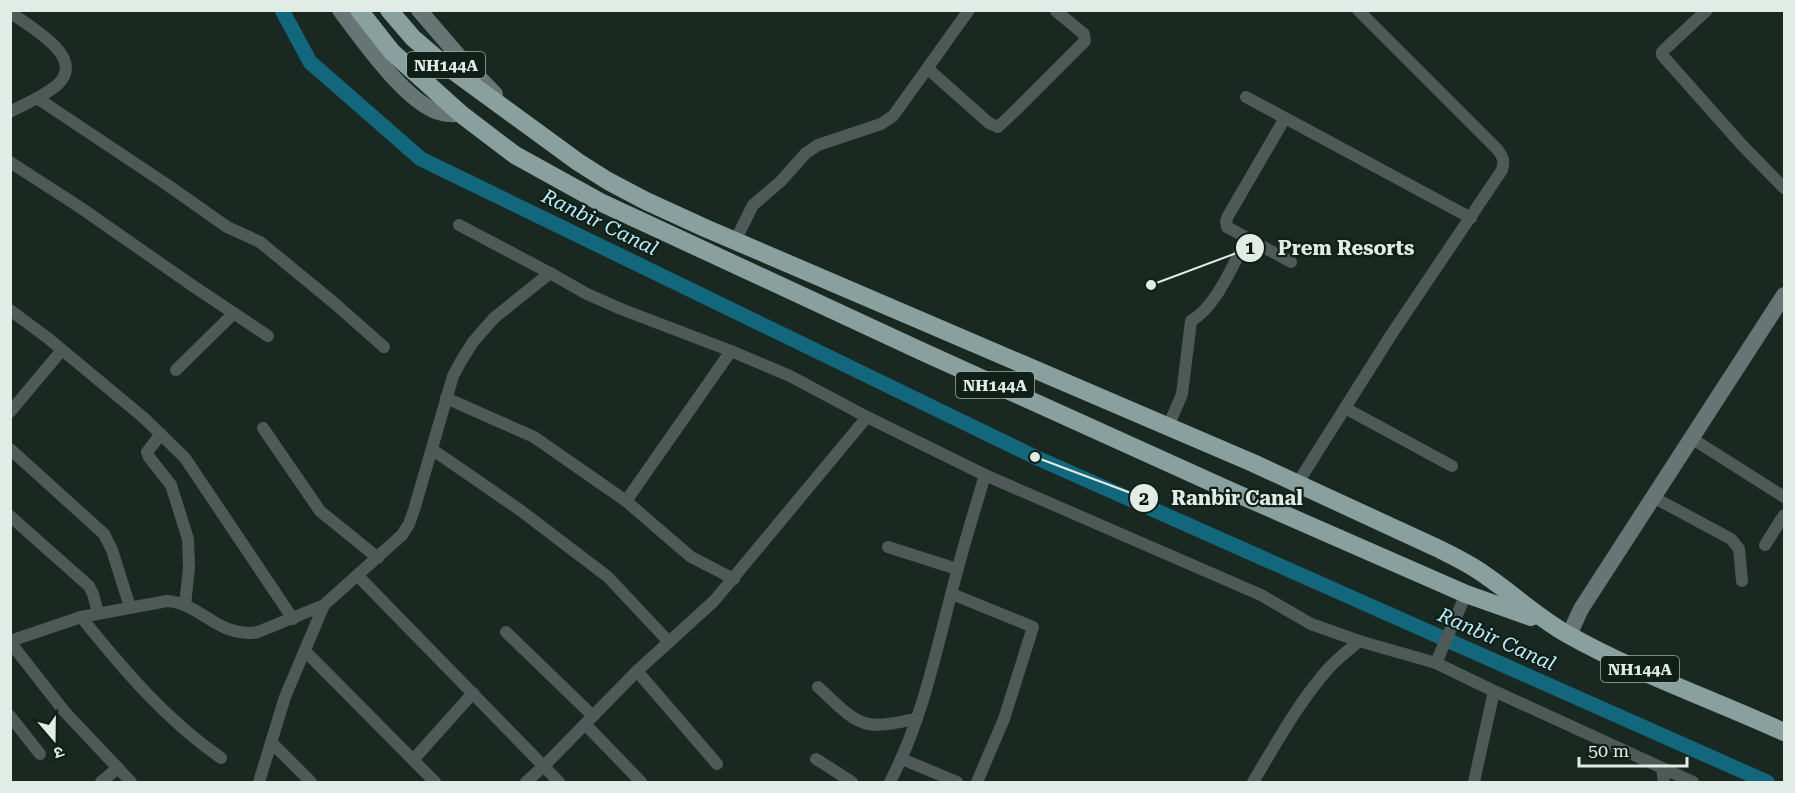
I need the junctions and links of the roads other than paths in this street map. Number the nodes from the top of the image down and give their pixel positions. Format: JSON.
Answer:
{"nodes":[{"id":1,"x":340,"y":10,"type":"edge"},
{"id":2,"x":359,"y":10,"type":"edge"},
{"id":3,"x":388,"y":10,"type":"edge"},
{"id":4,"x":419,"y":10,"type":"edge"},
{"id":5,"x":969,"y":10,"type":"edge"},
{"id":6,"x":1358,"y":10,"type":"edge"},
{"id":7,"x":1707,"y":10,"type":"edge"},
{"id":8,"x":1056,"y":11,"type":"edge"},
{"id":9,"x":10,"y":12,"type":"edge"},
{"id":10,"x":928,"y":69,"type":"junction"},
{"id":11,"x":1246,"y":97,"type":"dead end"},
{"id":12,"x":37,"y":98,"type":"junction"},
{"id":13,"x":510,"y":111,"type":"junction"},
{"id":14,"x":10,"y":112,"type":"edge"},
{"id":15,"x":461,"y":114,"type":"junction"},
{"id":16,"x":1285,"y":118,"type":"junction"},
{"id":17,"x":10,"y":162,"type":"edge"},
{"id":18,"x":1785,"y":188,"type":"edge"},
{"id":19,"x":1471,"y":218,"type":"junction"},
{"id":20,"x":459,"y":225,"type":"dead end"},
{"id":21,"x":1247,"y":238,"type":"junction"},
{"id":22,"x":735,"y":241,"type":"junction"},
{"id":23,"x":1291,"y":262,"type":"dead end"},
{"id":24,"x":550,"y":273,"type":"junction"},
{"id":25,"x":1785,"y":295,"type":"edge"},
{"id":26,"x":10,"y":310,"type":"edge"},
{"id":27,"x":234,"y":313,"type":"junction"},
{"id":28,"x":268,"y":336,"type":"dead end"},
{"id":29,"x":384,"y":347,"type":"dead end"},
{"id":30,"x":62,"y":350,"type":"junction"},
{"id":31,"x":731,"y":351,"type":"junction"},
{"id":32,"x":176,"y":370,"type":"dead end"},
{"id":33,"x":446,"y":398,"type":"junction"},
{"id":34,"x":1345,"y":408,"type":"junction"},
{"id":35,"x":10,"y":412,"type":"edge"},
{"id":36,"x":867,"y":417,"type":"junction"},
{"id":37,"x":1168,"y":427,"type":"junction"},
{"id":38,"x":263,"y":428,"type":"dead end"},
{"id":39,"x":161,"y":434,"type":"junction"},
{"id":40,"x":1692,"y":438,"type":"junction"},
{"id":41,"x":10,"y":449,"type":"edge"},
{"id":42,"x":433,"y":450,"type":"junction"},
{"id":43,"x":1452,"y":466,"type":"dead end"},
{"id":44,"x":986,"y":475,"type":"junction"},
{"id":45,"x":1298,"y":484,"type":"junction"},
{"id":46,"x":1653,"y":497,"type":"junction"},
{"id":47,"x":1785,"y":497,"type":"edge"},
{"id":48,"x":626,"y":501,"type":"junction"},
{"id":49,"x":1785,"y":514,"type":"edge"},
{"id":50,"x":10,"y":516,"type":"edge"},
{"id":51,"x":1765,"y":545,"type":"dead end"},
{"id":52,"x":888,"y":547,"type":"dead end"},
{"id":53,"x":378,"y":558,"type":"junction"},
{"id":54,"x":957,"y":569,"type":"junction"},
{"id":55,"x":357,"y":576,"type":"junction"},
{"id":56,"x":734,"y":579,"type":"junction"},
{"id":57,"x":1742,"y":581,"type":"dead end"},
{"id":58,"x":952,"y":594,"type":"junction"},
{"id":59,"x":1466,"y":594,"type":"junction"},
{"id":60,"x":185,"y":605,"type":"junction"},
{"id":61,"x":324,"y":605,"type":"junction"},
{"id":62,"x":130,"y":607,"type":"junction"},
{"id":63,"x":98,"y":613,"type":"junction"},
{"id":64,"x":81,"y":616,"type":"junction"},
{"id":65,"x":293,"y":619,"type":"junction"},
{"id":66,"x":1546,"y":622,"type":"junction"},
{"id":67,"x":506,"y":632,"type":"dead end"},
{"id":68,"x":1569,"y":635,"type":"junction"},
{"id":69,"x":1359,"y":641,"type":"junction"},
{"id":70,"x":10,"y":642,"type":"edge"},
{"id":71,"x":669,"y":642,"type":"junction"},
{"id":72,"x":305,"y":651,"type":"junction"},
{"id":73,"x":1436,"y":663,"type":"junction"},
{"id":74,"x":637,"y":671,"type":"junction"},
{"id":75,"x":818,"y":687,"type":"dead end"},
{"id":76,"x":1494,"y":691,"type":"junction"},
{"id":77,"x":473,"y":693,"type":"junction"},
{"id":78,"x":10,"y":716,"type":"edge"},
{"id":79,"x":917,"y":719,"type":"junction"},
{"id":80,"x":589,"y":720,"type":"junction"},
{"id":81,"x":1785,"y":732,"type":"edge"},
{"id":82,"x":271,"y":742,"type":"junction"},
{"id":83,"x":39,"y":754,"type":"dead end"},
{"id":84,"x":221,"y":758,"type":"dead end"},
{"id":85,"x":816,"y":759,"type":"dead end"},
{"id":86,"x":902,"y":759,"type":"junction"},
{"id":87,"x":413,"y":760,"type":"junction"},
{"id":88,"x":717,"y":764,"type":"dead end"},
{"id":89,"x":544,"y":766,"type":"junction"},
{"id":90,"x":118,"y":768,"type":"junction"},
{"id":91,"x":1662,"y":768,"type":"junction"},
{"id":92,"x":1473,"y":781,"type":"edge"},
{"id":93,"x":101,"y":783,"type":"edge"},
{"id":94,"x":131,"y":783,"type":"edge"},
{"id":95,"x":259,"y":783,"type":"edge"},
{"id":96,"x":311,"y":783,"type":"edge"},
{"id":97,"x":435,"y":783,"type":"edge"},
{"id":98,"x":526,"y":783,"type":"edge"},
{"id":99,"x":559,"y":783,"type":"edge"},
{"id":100,"x":641,"y":783,"type":"edge"},
{"id":101,"x":852,"y":783,"type":"edge"},
{"id":102,"x":890,"y":783,"type":"edge"},
{"id":103,"x":957,"y":783,"type":"edge"},
{"id":104,"x":977,"y":783,"type":"edge"},
{"id":105,"x":1253,"y":783,"type":"edge"},
{"id":106,"x":1664,"y":783,"type":"edge"},
{"id":107,"x":1693,"y":783,"type":"edge"}],
"edges":[{"from":1,"to":15,"type":"street"},
{"from":2,"to":15,"type":"highway","number":"NH144A"},
{"from":3,"to":13,"type":"highway","number":"NH144A"},
{"from":4,"to":13,"type":"street"},
{"from":5,"to":10,"type":"street"},
{"from":6,"to":19,"type":"street"},
{"from":7,"to":18,"type":"street"},
{"from":8,"to":10,"type":"street"},
{"from":9,"to":12,"type":"street"},
{"from":10,"to":22,"type":"street"},
{"from":11,"to":16,"type":"street"},
{"from":12,"to":14,"type":"street"},
{"from":12,"to":29,"type":"street"},
{"from":13,"to":22,"type":"highway"},
{"from":15,"to":59,"type":"highway","number":"NH144A"},
{"from":16,"to":19,"type":"street"},
{"from":16,"to":21,"type":"street"},
{"from":17,"to":27,"type":"street"},
{"from":19,"to":34,"type":"street"},
{"from":20,"to":24,"type":"street"},
{"from":21,"to":23,"type":"street"},
{"from":21,"to":37,"type":"street"},
{"from":22,"to":37,"type":"highway"},
{"from":24,"to":31,"type":"street"},
{"from":24,"to":33,"type":"street"},
{"from":25,"to":40,"type":"street"},
{"from":26,"to":30,"type":"street"},
{"from":27,"to":28,"type":"street"},
{"from":27,"to":32,"type":"street"},
{"from":30,"to":35,"type":"street"},
{"from":30,"to":39,"type":"street"},
{"from":31,"to":36,"type":"street"},
{"from":31,"to":48,"type":"street"},
{"from":33,"to":42,"type":"street"},
{"from":33,"to":48,"type":"street"},
{"from":34,"to":43,"type":"street"},
{"from":34,"to":45,"type":"street"},
{"from":36,"to":44,"type":"street"},
{"from":36,"to":56,"type":"street"},
{"from":37,"to":45,"type":"highway"},
{"from":38,"to":53,"type":"street"},
{"from":39,"to":60,"type":"street"},
{"from":39,"to":65,"type":"street"},
{"from":40,"to":46,"type":"street"},
{"from":40,"to":47,"type":"street"},
{"from":41,"to":62,"type":"street"},
{"from":42,"to":53,"type":"street"},
{"from":42,"to":71,"type":"street"},
{"from":44,"to":54,"type":"street"},
{"from":44,"to":69,"type":"street"},
{"from":45,"to":66,"type":"highway"},
{"from":46,"to":57,"type":"street"},
{"from":46,"to":68,"type":"street"},
{"from":48,"to":56,"type":"street"},
{"from":49,"to":51,"type":"street"},
{"from":50,"to":63,"type":"street"},
{"from":52,"to":54,"type":"street"},
{"from":53,"to":55,"type":"street"},
{"from":54,"to":58,"type":"street"},
{"from":55,"to":61,"type":"street"},
{"from":55,"to":77,"type":"street"},
{"from":56,"to":71,"type":"street"},
{"from":58,"to":79,"type":"street"},
{"from":58,"to":104,"type":"street"},
{"from":59,"to":66,"type":"highway","number":"NH144A"},
{"from":59,"to":73,"type":"street"},
{"from":60,"to":62,"type":"street"},
{"from":60,"to":65,"type":"street"},
{"from":61,"to":65,"type":"street"},
{"from":61,"to":72,"type":"street"},
{"from":62,"to":63,"type":"street"},
{"from":63,"to":64,"type":"street"},
{"from":64,"to":70,"type":"street"},
{"from":64,"to":84,"type":"street"},
{"from":66,"to":68,"type":"highway","number":"NH144A"},
{"from":67,"to":80,"type":"street"},
{"from":68,"to":81,"type":"highway","number":"NH144A"},
{"from":69,"to":73,"type":"street"},
{"from":69,"to":105,"type":"street"},
{"from":70,"to":90,"type":"street"},
{"from":71,"to":74,"type":"street"},
{"from":72,"to":82,"type":"street"},
{"from":72,"to":87,"type":"street"},
{"from":73,"to":76,"type":"street"},
{"from":74,"to":80,"type":"street"},
{"from":74,"to":88,"type":"street"},
{"from":75,"to":79,"type":"street"},
{"from":76,"to":91,"type":"street"},
{"from":76,"to":92,"type":"street"},
{"from":77,"to":87,"type":"street"},
{"from":77,"to":89,"type":"street"},
{"from":78,"to":83,"type":"street"},
{"from":79,"to":86,"type":"street"},
{"from":80,"to":89,"type":"street"},
{"from":80,"to":100,"type":"street"},
{"from":82,"to":95,"type":"street"},
{"from":82,"to":96,"type":"street"},
{"from":85,"to":101,"type":"street"},
{"from":86,"to":102,"type":"street"},
{"from":86,"to":103,"type":"street"},
{"from":87,"to":97,"type":"street"},
{"from":89,"to":98,"type":"street"},
{"from":89,"to":99,"type":"street"},
{"from":90,"to":93,"type":"street"},
{"from":90,"to":94,"type":"street"},
{"from":91,"to":106,"type":"street"},
{"from":91,"to":107,"type":"street"}]}
